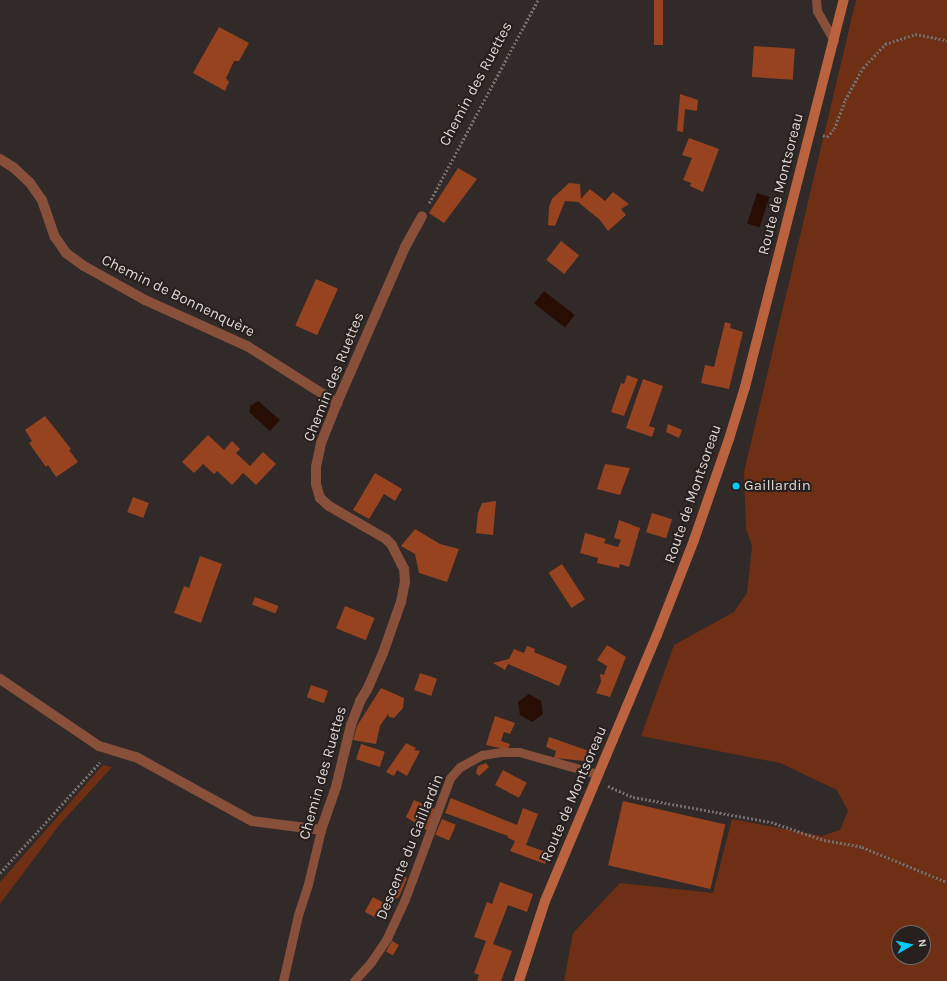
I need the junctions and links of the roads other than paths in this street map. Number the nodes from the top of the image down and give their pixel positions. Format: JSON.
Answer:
{"nodes":[{"id":1,"x":816,"y":0,"type":"edge"},
{"id":2,"x":844,"y":0,"type":"edge"},
{"id":3,"x":834,"y":40,"type":"junction"},
{"id":4,"x":0,"y":159,"type":"edge"},
{"id":5,"x":422,"y":216,"type":"road end"},
{"id":6,"x":337,"y":403,"type":"junction"},
{"id":7,"x":0,"y":679,"type":"edge"},
{"id":8,"x":596,"y":777,"type":"junction"},
{"id":9,"x":322,"y":830,"type":"junction"},
{"id":10,"x":283,"y":981,"type":"edge"},
{"id":11,"x":354,"y":981,"type":"edge"},
{"id":12,"x":519,"y":981,"type":"edge"}],
"edges":[{"from":1,"to":3,"type":"lane"},
{"from":2,"to":3,"type":"main road","name":"Route de Montsoreau"},
{"from":3,"to":8,"type":"main road","name":"Route de Montsoreau"},
{"from":4,"to":6,"type":"street","name":"Chemin de Bonnenquère"},
{"from":5,"to":6,"type":"street","name":"Chemin des Ruettes"},
{"from":6,"to":9,"type":"street","name":"Chemin des Ruettes"},
{"from":7,"to":9,"type":"street"},
{"from":8,"to":11,"type":"lane","name":"Descente du Gaillardin"},
{"from":8,"to":12,"type":"main road","name":"Route de Montsoreau"},
{"from":9,"to":10,"type":"lane","name":"Chemin des Ruettes"}]}
